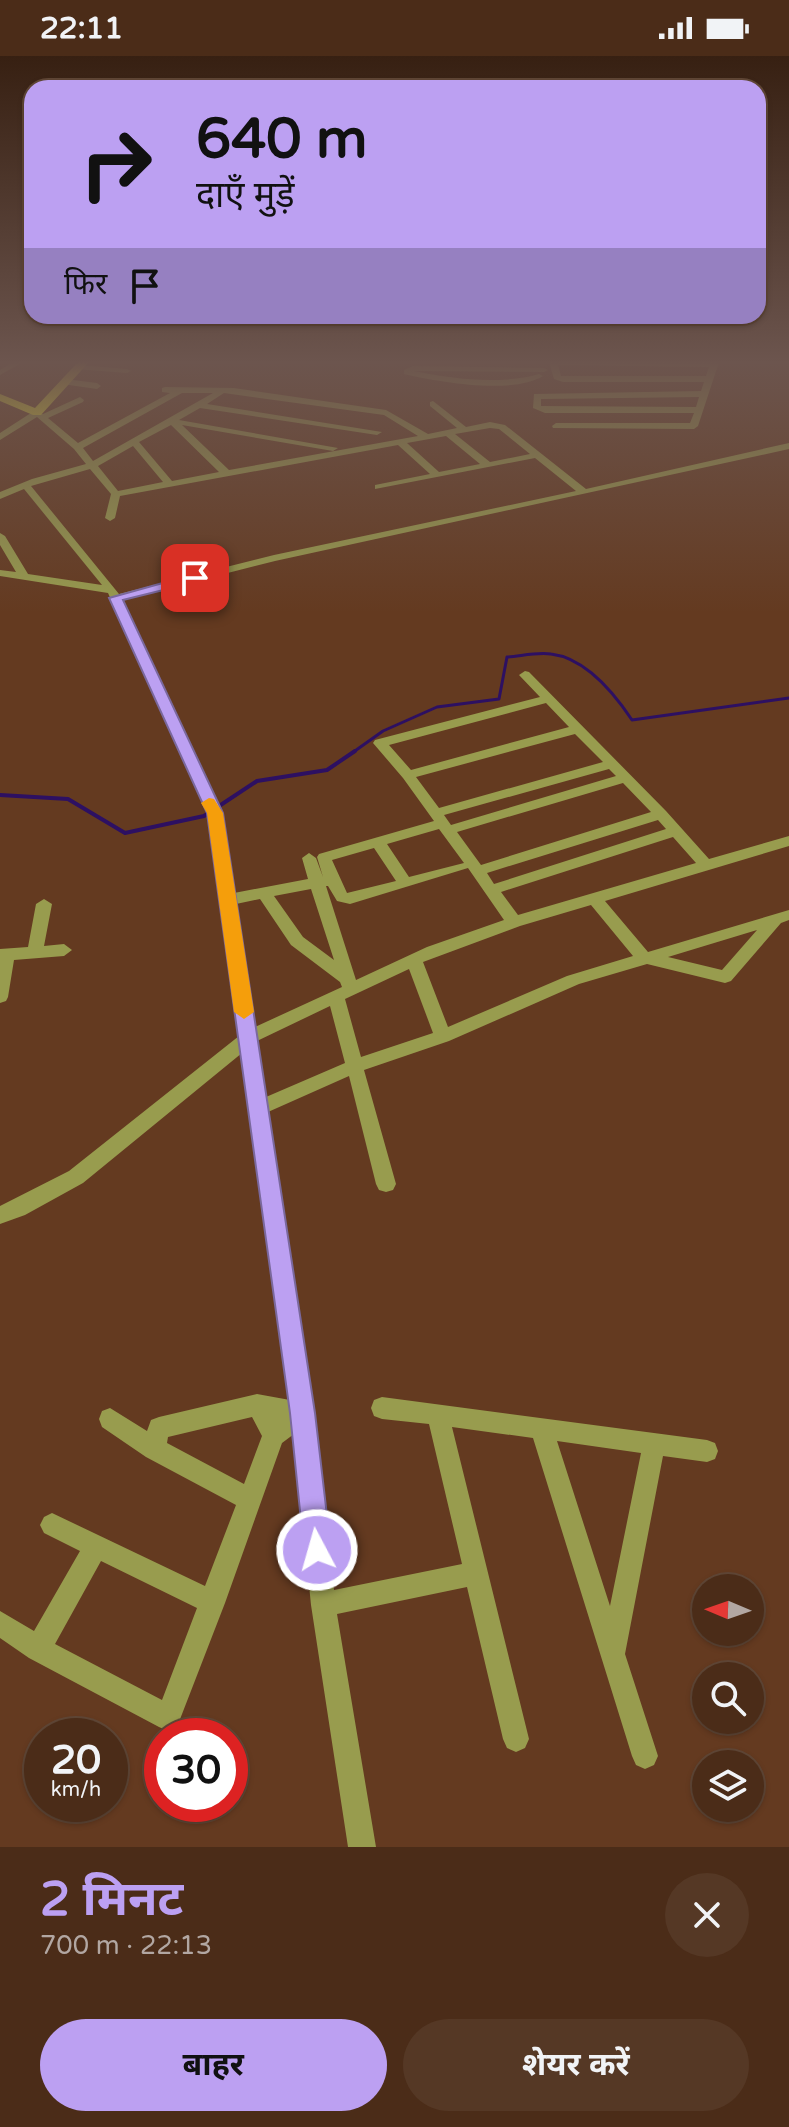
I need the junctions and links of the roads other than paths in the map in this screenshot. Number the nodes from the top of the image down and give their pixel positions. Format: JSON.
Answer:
{"nodes":[{"id":1,"x":125,"y":446,"type":"edge"},
{"id":2,"x":137,"y":446,"type":"edge"},
{"id":3,"x":198,"y":446,"type":"edge"},
{"id":4,"x":319,"y":446,"type":"edge"},
{"id":5,"x":372,"y":446,"type":"edge"},
{"id":6,"x":404,"y":446,"type":"edge"},
{"id":7,"x":464,"y":446,"type":"edge"},
{"id":8,"x":525,"y":446,"type":"edge"},
{"id":9,"x":789,"y":446,"type":"edge"},
{"id":10,"x":77,"y":447,"type":"edge"},
{"id":11,"x":346,"y":450,"type":"junction"},
{"id":12,"x":537,"y":455,"type":"junction"},
{"id":13,"x":93,"y":465,"type":"junction"},
{"id":14,"x":488,"y":465,"type":"junction"},
{"id":15,"x":226,"y":473,"type":"junction"},
{"id":16,"x":437,"y":475,"type":"junction"},
{"id":17,"x":169,"y":484,"type":"junction"},
{"id":18,"x":25,"y":485,"type":"junction"},
{"id":19,"x":378,"y":487,"type":"dead end"},
{"id":20,"x":584,"y":492,"type":"junction"},
{"id":21,"x":116,"y":494,"type":"junction"},
{"id":22,"x":0,"y":496,"type":"edge"},
{"id":23,"x":110,"y":518,"type":"dead end"},
{"id":24,"x":0,"y":537,"type":"edge"},
{"id":25,"x":0,"y":573,"type":"edge"},
{"id":26,"x":24,"y":576,"type":"junction"},
{"id":27,"x":114,"y":594,"type":"junction"},
{"id":28,"x":525,"y":675,"type":"dead end"},
{"id":29,"x":548,"y":699,"type":"junction"},
{"id":30,"x":577,"y":729,"type":"junction"},
{"id":31,"x":611,"y":764,"type":"junction"},
{"id":32,"x":408,"y":775,"type":"junction"},
{"id":33,"x":625,"y":778,"type":"junction"},
{"id":34,"x":527,"y":787,"type":"junction"},
{"id":35,"x":542,"y":803,"type":"junction"},
{"id":36,"x":661,"y":814,"type":"junction"},
{"id":37,"x":440,"y":823,"type":"junction"},
{"id":38,"x":676,"y":831,"type":"junction"},
{"id":39,"x":789,"y":841,"type":"edge"},
{"id":40,"x":378,"y":842,"type":"junction"},
{"id":41,"x":572,"y":842,"type":"junction"},
{"id":42,"x":309,"y":858,"type":"dead end"},
{"id":43,"x":587,"y":860,"type":"junction"},
{"id":44,"x":706,"y":865,"type":"junction"},
{"id":45,"x":469,"y":869,"type":"junction"},
{"id":46,"x":325,"y":882,"type":"junction"},
{"id":47,"x":405,"y":883,"type":"junction"},
{"id":48,"x":491,"y":890,"type":"junction"},
{"id":49,"x":264,"y":893,"type":"junction"},
{"id":50,"x":227,"y":900,"type":"junction"},
{"id":51,"x":596,"y":900,"type":"junction"},
{"id":52,"x":44,"y":904,"type":"dead end"},
{"id":53,"x":783,"y":917,"type":"edge"},
{"id":54,"x":514,"y":922,"type":"junction"},
{"id":55,"x":64,"y":950,"type":"dead end"},
{"id":56,"x":35,"y":952,"type":"junction"},
{"id":57,"x":4,"y":955,"type":"edge"},
{"id":58,"x":643,"y":957,"type":"junction"},
{"id":59,"x":414,"y":960,"type":"junction"},
{"id":60,"x":345,"y":988,"type":"junction"},
{"id":61,"x":0,"y":997,"type":"edge"},
{"id":62,"x":443,"y":1036,"type":"junction"},
{"id":63,"x":248,"y":1038,"type":"junction"},
{"id":64,"x":355,"y":1066,"type":"junction"},
{"id":65,"x":259,"y":1108,"type":"junction"},
{"id":66,"x":386,"y":1184,"type":"dead end"},
{"id":67,"x":0,"y":1215,"type":"edge"},
{"id":68,"x":257,"y":1405,"type":"junction"},
{"id":69,"x":382,"y":1408,"type":"dead end"},
{"id":70,"x":303,"y":1413,"type":"junction"},
{"id":71,"x":438,"y":1414,"type":"junction"},
{"id":72,"x":110,"y":1419,"type":"dead end"},
{"id":73,"x":541,"y":1428,"type":"junction"},
{"id":74,"x":274,"y":1435,"type":"junction"},
{"id":75,"x":654,"y":1444,"type":"junction"},
{"id":76,"x":154,"y":1449,"type":"junction"},
{"id":77,"x":707,"y":1451,"type":"dead end"},
{"id":78,"x":250,"y":1500,"type":"junction"},
{"id":79,"x":52,"y":1525,"type":"dead end"},
{"id":80,"x":96,"y":1546,"type":"junction"},
{"id":81,"x":478,"y":1573,"type":"junction"},
{"id":82,"x":213,"y":1603,"type":"junction"},
{"id":83,"x":323,"y":1605,"type":"junction"},
{"id":84,"x":0,"y":1623,"type":"edge"},
{"id":85,"x":38,"y":1649,"type":"junction"},
{"id":86,"x":613,"y":1655,"type":"junction"},
{"id":87,"x":516,"y":1739,"type":"dead end"},
{"id":88,"x":645,"y":1756,"type":"dead end"},
{"id":89,"x":362,"y":1847,"type":"edge"}],
"edges":[{"from":1,"to":13,"type":"street"},
{"from":2,"to":17,"type":"street"},
{"from":3,"to":15,"type":"street"},
{"from":4,"to":11,"type":"street"},
{"from":5,"to":11,"type":"street"},
{"from":6,"to":16,"type":"street"},
{"from":7,"to":14,"type":"street"},
{"from":8,"to":12,"type":"street"},
{"from":9,"to":20,"type":"street"},
{"from":10,"to":13,"type":"street"},
{"from":11,"to":15,"type":"street"},
{"from":12,"to":14,"type":"street"},
{"from":12,"to":20,"type":"street"},
{"from":13,"to":18,"type":"street"},
{"from":13,"to":21,"type":"street"},
{"from":14,"to":16,"type":"street"},
{"from":15,"to":17,"type":"street"},
{"from":16,"to":19,"type":"street"},
{"from":17,"to":21,"type":"street"},
{"from":18,"to":22,"type":"street"},
{"from":18,"to":27,"type":"street"},
{"from":20,"to":27,"type":"street"},
{"from":21,"to":23,"type":"street"},
{"from":24,"to":26,"type":"street"},
{"from":25,"to":26,"type":"street"},
{"from":26,"to":27,"type":"street"},
{"from":27,"to":50,"type":"street"},
{"from":28,"to":29,"type":"street"},
{"from":29,"to":30,"type":"street"},
{"from":29,"to":32,"type":"street"},
{"from":30,"to":31,"type":"street"},
{"from":30,"to":32,"type":"street"},
{"from":31,"to":33,"type":"street"},
{"from":31,"to":34,"type":"street"},
{"from":32,"to":37,"type":"street"},
{"from":33,"to":35,"type":"street"},
{"from":33,"to":36,"type":"street"},
{"from":34,"to":35,"type":"street"},
{"from":34,"to":37,"type":"street"},
{"from":35,"to":37,"type":"street"},
{"from":36,"to":38,"type":"street"},
{"from":36,"to":41,"type":"street"},
{"from":37,"to":40,"type":"street"},
{"from":37,"to":45,"type":"street"},
{"from":38,"to":43,"type":"street"},
{"from":38,"to":44,"type":"street"},
{"from":39,"to":44,"type":"street"},
{"from":40,"to":46,"type":"street"},
{"from":40,"to":47,"type":"street"},
{"from":41,"to":43,"type":"street"},
{"from":41,"to":45,"type":"street"},
{"from":42,"to":46,"type":"street"},
{"from":43,"to":48,"type":"street"},
{"from":44,"to":51,"type":"street"},
{"from":45,"to":47,"type":"street"},
{"from":45,"to":48,"type":"street"},
{"from":46,"to":47,"type":"street"},
{"from":46,"to":49,"type":"street"},
{"from":46,"to":60,"type":"street"},
{"from":48,"to":54,"type":"street"},
{"from":49,"to":50,"type":"street"},
{"from":49,"to":60,"type":"street"},
{"from":50,"to":63,"type":"street"},
{"from":51,"to":54,"type":"street"},
{"from":51,"to":58,"type":"street"},
{"from":52,"to":56,"type":"street"},
{"from":53,"to":58,"type":"street"},
{"from":53,"to":58,"type":"street"},
{"from":54,"to":59,"type":"street"},
{"from":55,"to":56,"type":"street"},
{"from":56,"to":57,"type":"street"},
{"from":57,"to":61,"type":"street"},
{"from":58,"to":62,"type":"street"},
{"from":59,"to":60,"type":"street"},
{"from":59,"to":62,"type":"street"},
{"from":60,"to":63,"type":"street"},
{"from":60,"to":64,"type":"street"},
{"from":62,"to":64,"type":"street"},
{"from":63,"to":65,"type":"street"},
{"from":63,"to":67,"type":"street"},
{"from":64,"to":65,"type":"street"},
{"from":64,"to":66,"type":"street"},
{"from":65,"to":70,"type":"street"},
{"from":68,"to":70,"type":"street"},
{"from":68,"to":74,"type":"street"},
{"from":68,"to":76,"type":"street"},
{"from":69,"to":71,"type":"street"},
{"from":70,"to":74,"type":"street"},
{"from":70,"to":83,"type":"street"},
{"from":71,"to":73,"type":"street"},
{"from":71,"to":81,"type":"street"},
{"from":72,"to":76,"type":"street"},
{"from":73,"to":75,"type":"street"},
{"from":73,"to":86,"type":"street"},
{"from":74,"to":78,"type":"street"},
{"from":75,"to":77,"type":"street"},
{"from":75,"to":86,"type":"street"},
{"from":76,"to":78,"type":"street"},
{"from":78,"to":82,"type":"street"},
{"from":79,"to":80,"type":"street"},
{"from":80,"to":82,"type":"street"},
{"from":80,"to":85,"type":"street"},
{"from":81,"to":83,"type":"street"},
{"from":81,"to":87,"type":"street"},
{"from":82,"to":85,"type":"street"},
{"from":83,"to":89,"type":"street"},
{"from":84,"to":85,"type":"street"},
{"from":86,"to":88,"type":"street"}]}
